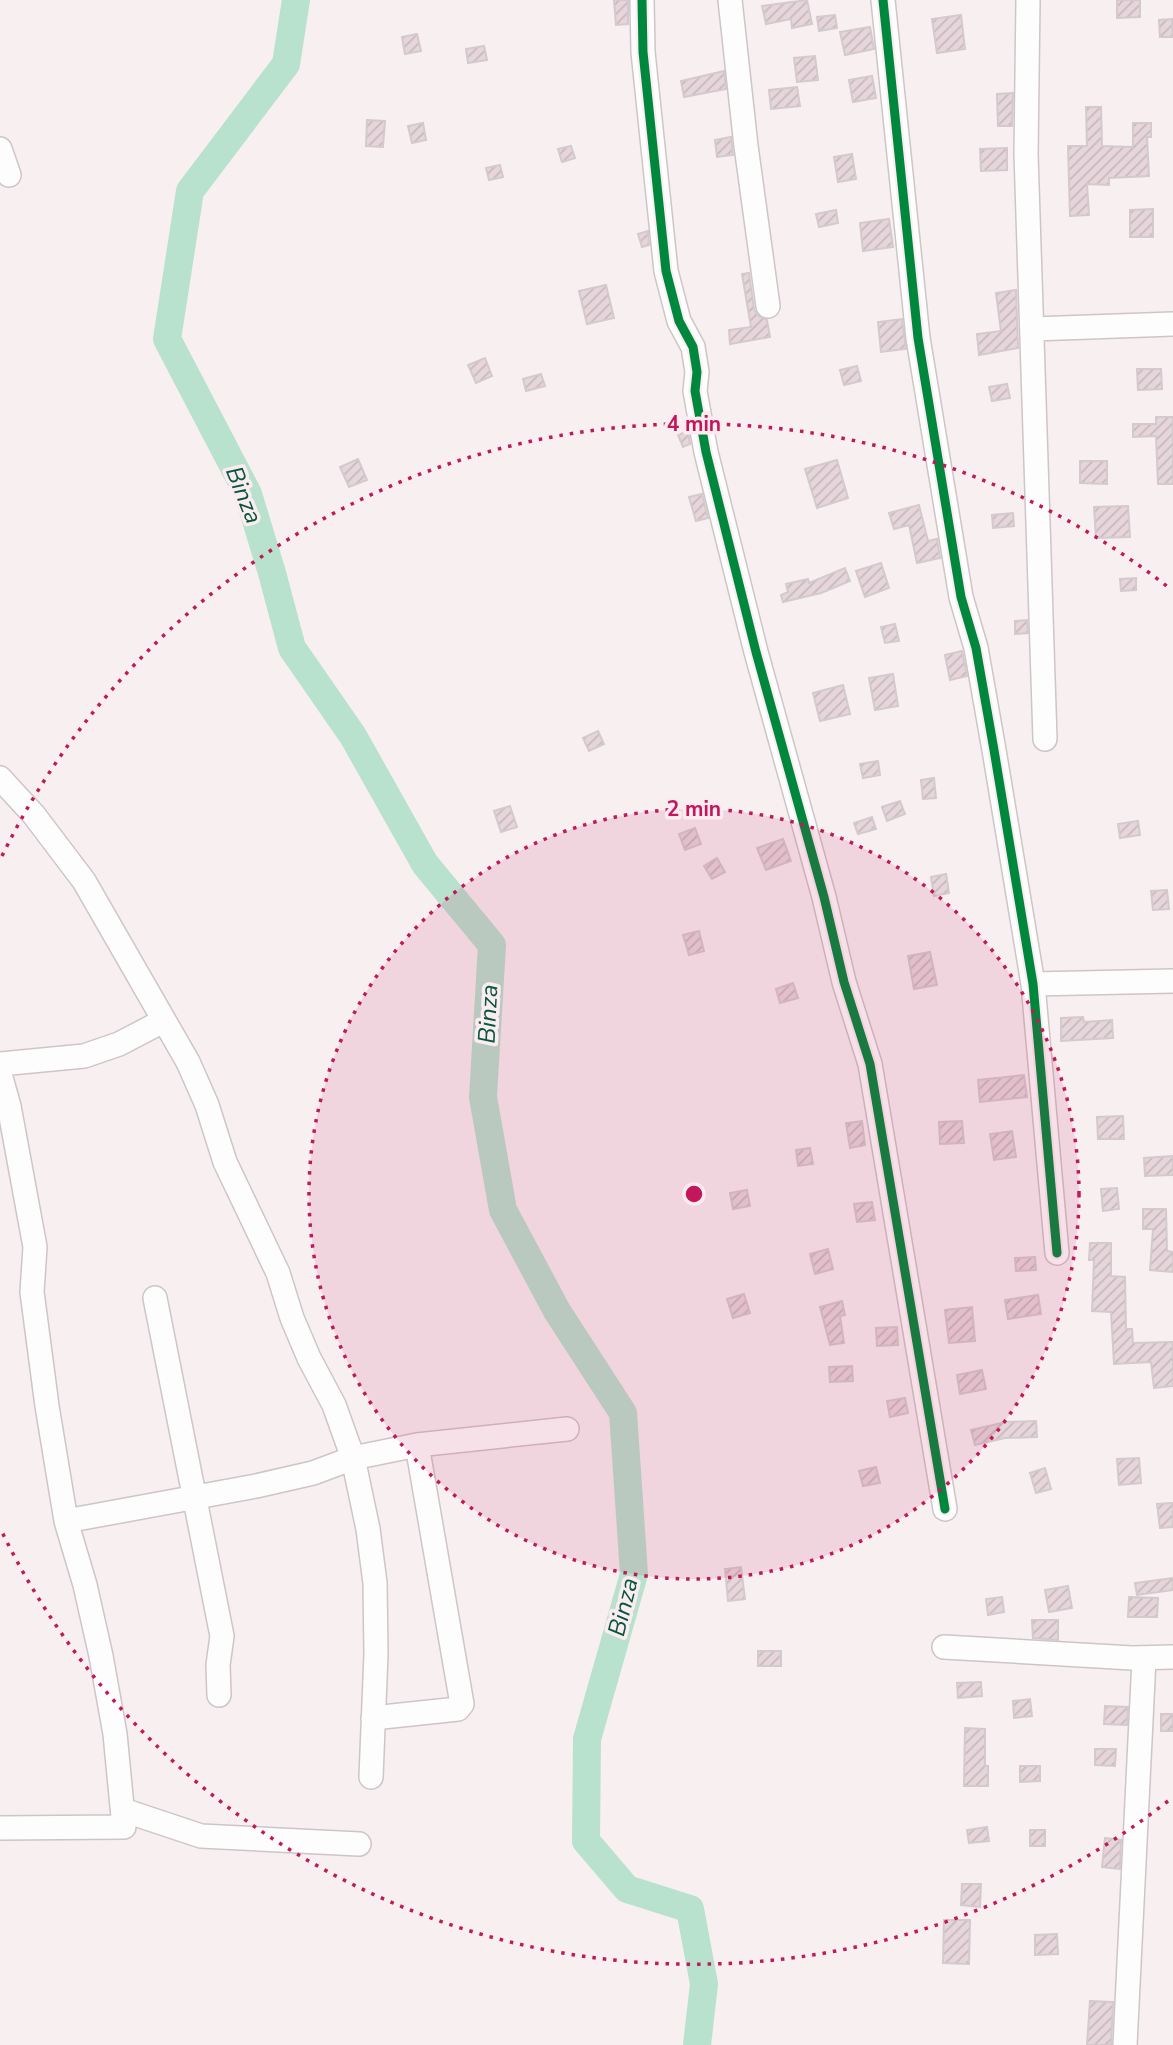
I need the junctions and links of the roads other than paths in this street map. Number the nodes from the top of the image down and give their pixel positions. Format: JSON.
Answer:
{"nodes":[{"id":1,"x":642,"y":0,"type":"edge"},
{"id":2,"x":730,"y":0,"type":"edge"},
{"id":3,"x":883,"y":0,"type":"edge"},
{"id":4,"x":1028,"y":0,"type":"edge"},
{"id":5,"x":0,"y":149,"type":"edge"},
{"id":6,"x":9,"y":175,"type":"dead end"},
{"id":7,"x":768,"y":306,"type":"dead end"},
{"id":8,"x":1173,"y":324,"type":"edge"},
{"id":9,"x":1032,"y":328,"type":"junction"},
{"id":10,"x":1045,"y":740,"type":"dead end"},
{"id":11,"x":0,"y":778,"type":"edge"},
{"id":12,"x":1173,"y":981,"type":"edge"},
{"id":13,"x":1033,"y":984,"type":"junction"},
{"id":14,"x":163,"y":1021,"type":"junction"},
{"id":15,"x":0,"y":1064,"type":"edge"},
{"id":16,"x":0,"y":1074,"type":"edge"},
{"id":17,"x":1057,"y":1253,"type":"dead end"},
{"id":18,"x":155,"y":1298,"type":"dead end"},
{"id":19,"x":567,"y":1429,"type":"dead end"},
{"id":20,"x":417,"y":1445,"type":"junction"},
{"id":21,"x":353,"y":1458,"type":"junction"},
{"id":22,"x":194,"y":1498,"type":"junction"},
{"id":23,"x":945,"y":1509,"type":"dead end"},
{"id":24,"x":66,"y":1521,"type":"junction"},
{"id":25,"x":944,"y":1647,"type":"dead end"},
{"id":26,"x":1173,"y":1657,"type":"edge"},
{"id":27,"x":1144,"y":1658,"type":"junction"},
{"id":28,"x":219,"y":1695,"type":"dead end"},
{"id":29,"x":373,"y":1718,"type":"junction"},
{"id":30,"x":371,"y":1777,"type":"dead end"},
{"id":31,"x":122,"y":1810,"type":"junction"},
{"id":32,"x":0,"y":1828,"type":"edge"},
{"id":33,"x":359,"y":1844,"type":"dead end"},
{"id":34,"x":1125,"y":2045,"type":"edge"}],
"edges":[{"from":1,"to":23,"type":"street"},
{"from":2,"to":7,"type":"street"},
{"from":3,"to":13,"type":"street"},
{"from":4,"to":9,"type":"street"},
{"from":5,"to":6,"type":"street"},
{"from":8,"to":9,"type":"street"},
{"from":9,"to":10,"type":"street"},
{"from":11,"to":14,"type":"street"},
{"from":12,"to":13,"type":"street"},
{"from":13,"to":17,"type":"street"},
{"from":14,"to":15,"type":"street"},
{"from":14,"to":21,"type":"street"},
{"from":16,"to":24,"type":"street"},
{"from":18,"to":22,"type":"street"},
{"from":19,"to":20,"type":"street"},
{"from":20,"to":21,"type":"street"},
{"from":20,"to":29,"type":"street"},
{"from":21,"to":22,"type":"street"},
{"from":21,"to":29,"type":"street"},
{"from":22,"to":24,"type":"street"},
{"from":22,"to":28,"type":"street"},
{"from":24,"to":31,"type":"street"},
{"from":25,"to":27,"type":"street"},
{"from":26,"to":27,"type":"street"},
{"from":27,"to":34,"type":"street"},
{"from":29,"to":30,"type":"street"},
{"from":31,"to":32,"type":"street"},
{"from":31,"to":33,"type":"street"}]}
